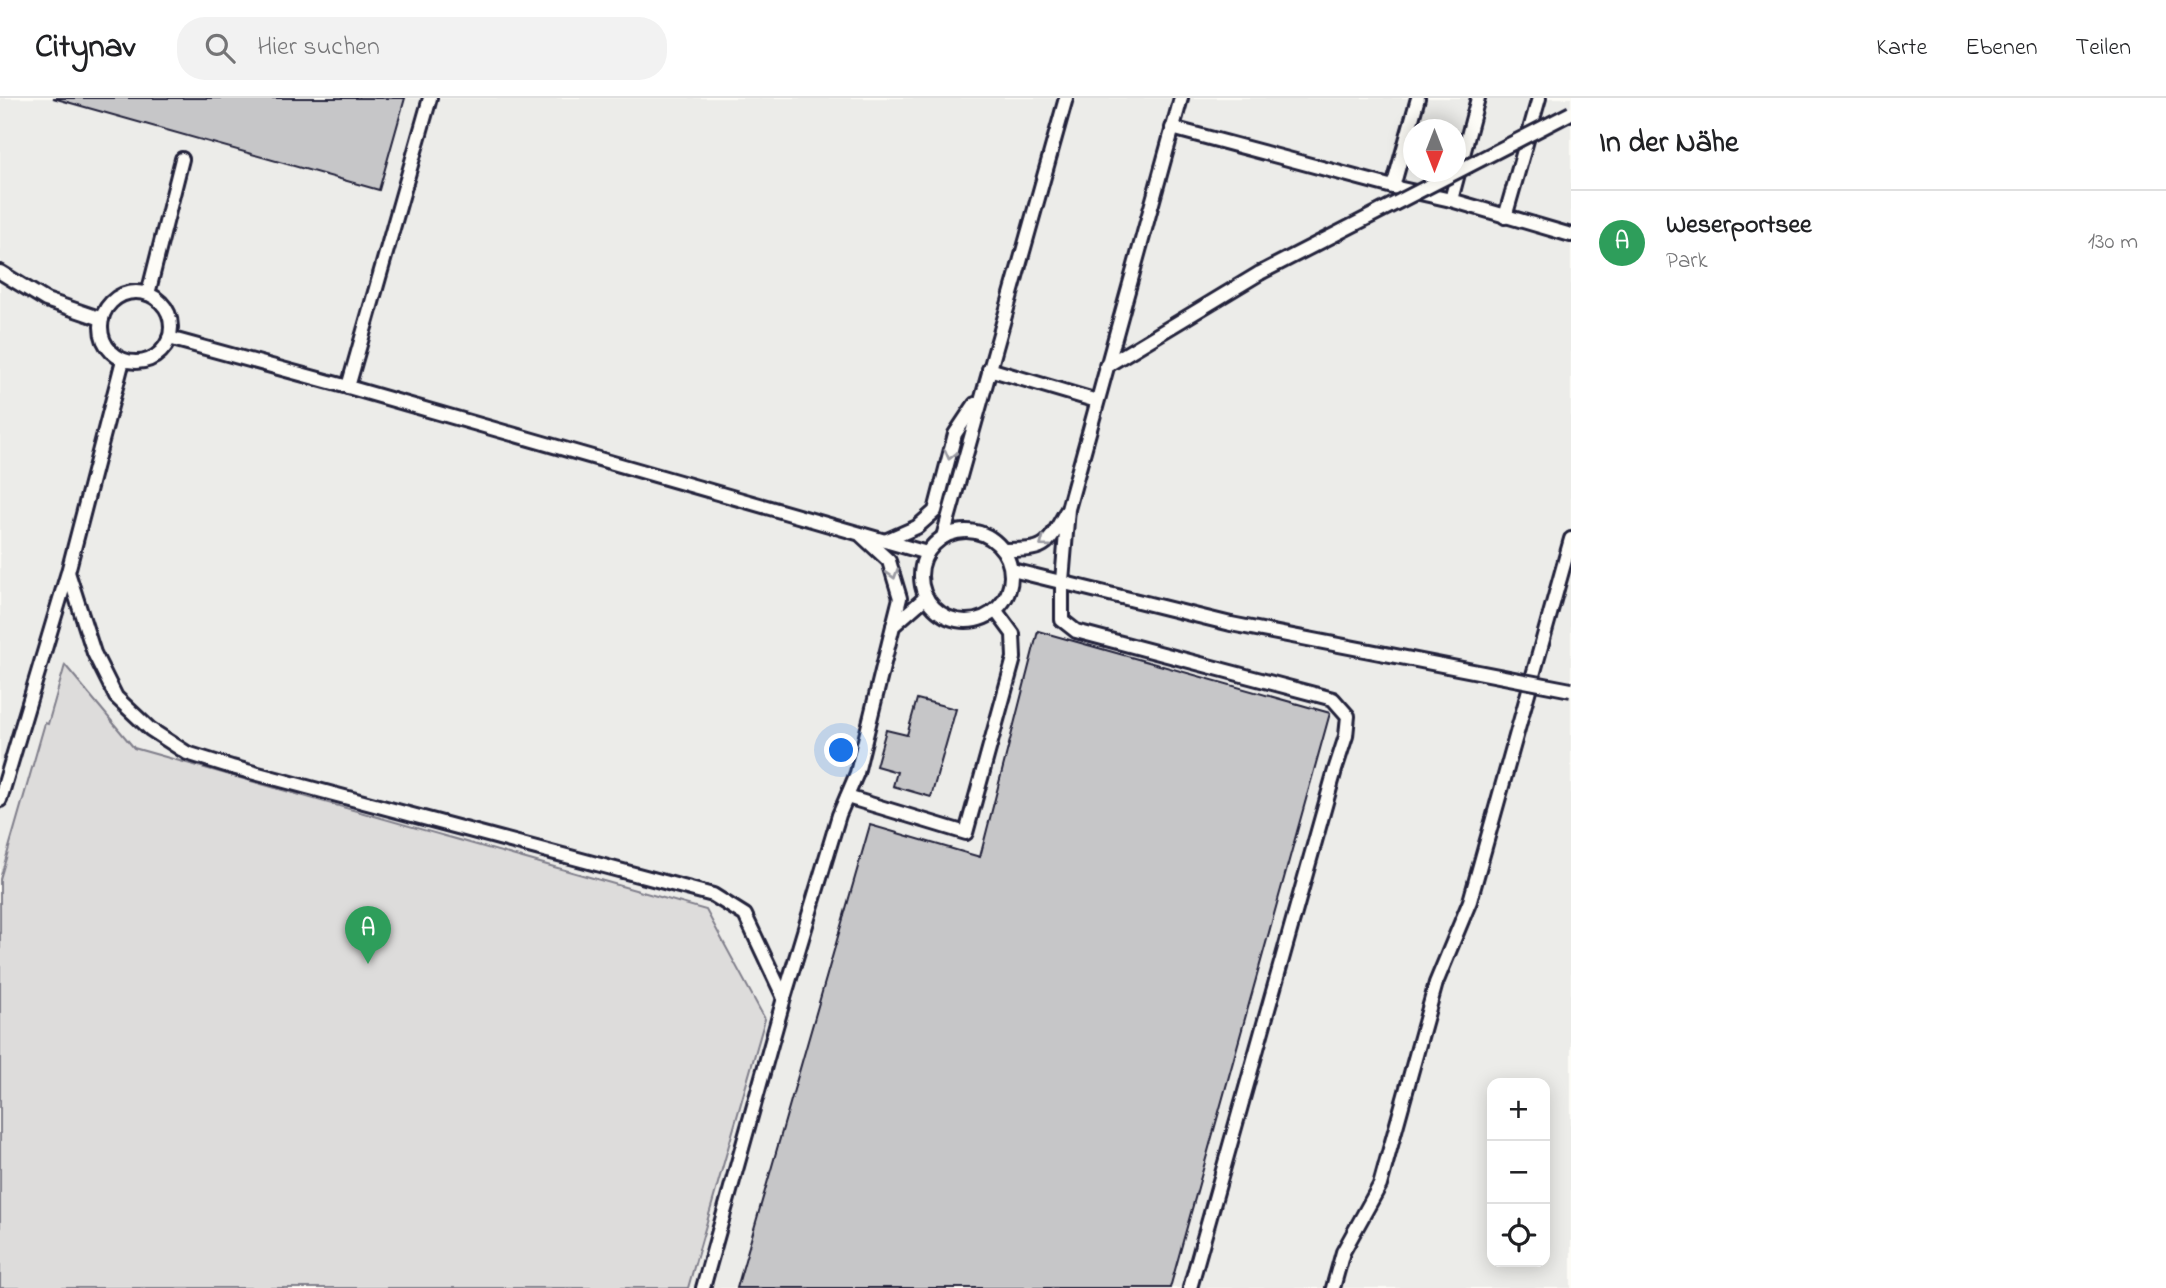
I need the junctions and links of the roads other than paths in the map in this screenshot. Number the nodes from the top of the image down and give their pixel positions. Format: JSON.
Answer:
{"nodes":[{"id":1,"x":430,"y":98,"type":"edge"},
{"id":2,"x":1066,"y":98,"type":"edge"},
{"id":3,"x":1181,"y":98,"type":"edge"},
{"id":4,"x":1418,"y":98,"type":"edge"},
{"id":5,"x":1478,"y":98,"type":"edge"},
{"id":6,"x":1539,"y":98,"type":"edge"},
{"id":7,"x":1571,"y":113,"type":"edge"},
{"id":8,"x":1172,"y":128,"type":"junction"},
{"id":9,"x":182,"y":159,"type":"dead end"},
{"id":10,"x":1393,"y":187,"type":"junction"},
{"id":11,"x":1451,"y":200,"type":"junction"},
{"id":12,"x":1505,"y":217,"type":"junction"},
{"id":13,"x":1571,"y":234,"type":"edge"},
{"id":14,"x":0,"y":272,"type":"edge"},
{"id":15,"x":148,"y":295,"type":"junction"},
{"id":16,"x":102,"y":319,"type":"junction"},
{"id":17,"x":169,"y":338,"type":"junction"},
{"id":18,"x":123,"y":360,"type":"junction"},
{"id":19,"x":1106,"y":366,"type":"junction"},
{"id":20,"x":989,"y":369,"type":"junction"},
{"id":21,"x":348,"y":387,"type":"junction"},
{"id":22,"x":981,"y":395,"type":"junction"},
{"id":23,"x":1097,"y":401,"type":"junction"},
{"id":24,"x":1068,"y":509,"type":"junction"},
{"id":25,"x":859,"y":534,"type":"junction"},
{"id":26,"x":943,"y":537,"type":"junction"},
{"id":27,"x":1571,"y":539,"type":"edge"},
{"id":28,"x":885,"y":541,"type":"junction"},
{"id":29,"x":1004,"y":550,"type":"junction"},
{"id":30,"x":927,"y":553,"type":"junction"},
{"id":31,"x":1012,"y":570,"type":"junction"},
{"id":32,"x":68,"y":572,"type":"junction"},
{"id":33,"x":1062,"y":581,"type":"junction"},
{"id":34,"x":926,"y":597,"type":"junction"},
{"id":35,"x":996,"y":611,"type":"junction"},
{"id":36,"x":894,"y":626,"type":"junction"},
{"id":37,"x":1571,"y":690,"type":"edge"},
{"id":38,"x":847,"y":797,"type":"junction"},
{"id":39,"x":0,"y":800,"type":"edge"},
{"id":40,"x":784,"y":998,"type":"junction"},
{"id":41,"x":704,"y":1288,"type":"edge"},
{"id":42,"x":1190,"y":1288,"type":"edge"},
{"id":43,"x":1333,"y":1288,"type":"edge"}],
"edges":[{"from":1,"to":21,"type":"lane"},
{"from":2,"to":20,"type":"lane"},
{"from":3,"to":8,"type":"lane"},
{"from":4,"to":10,"type":"lane"},
{"from":5,"to":11,"type":"lane"},
{"from":6,"to":12,"type":"lane"},
{"from":7,"to":19,"type":"lane","bridge":true},
{"from":8,"to":10,"type":"lane"},
{"from":8,"to":19,"type":"lane"},
{"from":9,"to":15,"type":"lane"},
{"from":10,"to":11,"type":"lane"},
{"from":11,"to":12,"type":"lane"},
{"from":12,"to":13,"type":"lane"},
{"from":14,"to":16,"type":"lane"},
{"from":15,"to":16,"type":"lane"},
{"from":15,"to":17,"type":"lane"},
{"from":16,"to":18,"type":"lane"},
{"from":17,"to":18,"type":"lane"},
{"from":17,"to":21,"type":"lane"},
{"from":18,"to":32,"type":"lane"},
{"from":19,"to":23,"type":"lane"},
{"from":20,"to":22,"type":"lane"},
{"from":20,"to":23,"type":"lane"},
{"from":21,"to":25,"type":"lane"},
{"from":22,"to":26,"type":"lane"},
{"from":22,"to":28,"type":"lane","one_way":true},
{"from":23,"to":24,"type":"lane"},
{"from":24,"to":29,"type":"lane","one_way":true},
{"from":24,"to":33,"type":"lane"},
{"from":25,"to":28,"type":"lane"},
{"from":25,"to":36,"type":"lane","one_way":true},
{"from":26,"to":29,"type":"lane"},
{"from":26,"to":30,"type":"lane"},
{"from":27,"to":43,"type":"lane"},
{"from":28,"to":30,"type":"lane"},
{"from":29,"to":31,"type":"lane"},
{"from":30,"to":34,"type":"lane"},
{"from":31,"to":33,"type":"lane"},
{"from":31,"to":35,"type":"lane"},
{"from":32,"to":39,"type":"lane"},
{"from":32,"to":40,"type":"lane"},
{"from":33,"to":37,"type":"lane","bridge":true},
{"from":33,"to":42,"type":"lane"},
{"from":34,"to":35,"type":"lane"},
{"from":34,"to":36,"type":"lane"},
{"from":35,"to":38,"type":"lane"},
{"from":36,"to":38,"type":"lane"},
{"from":38,"to":40,"type":"lane"},
{"from":40,"to":41,"type":"lane"}]}
